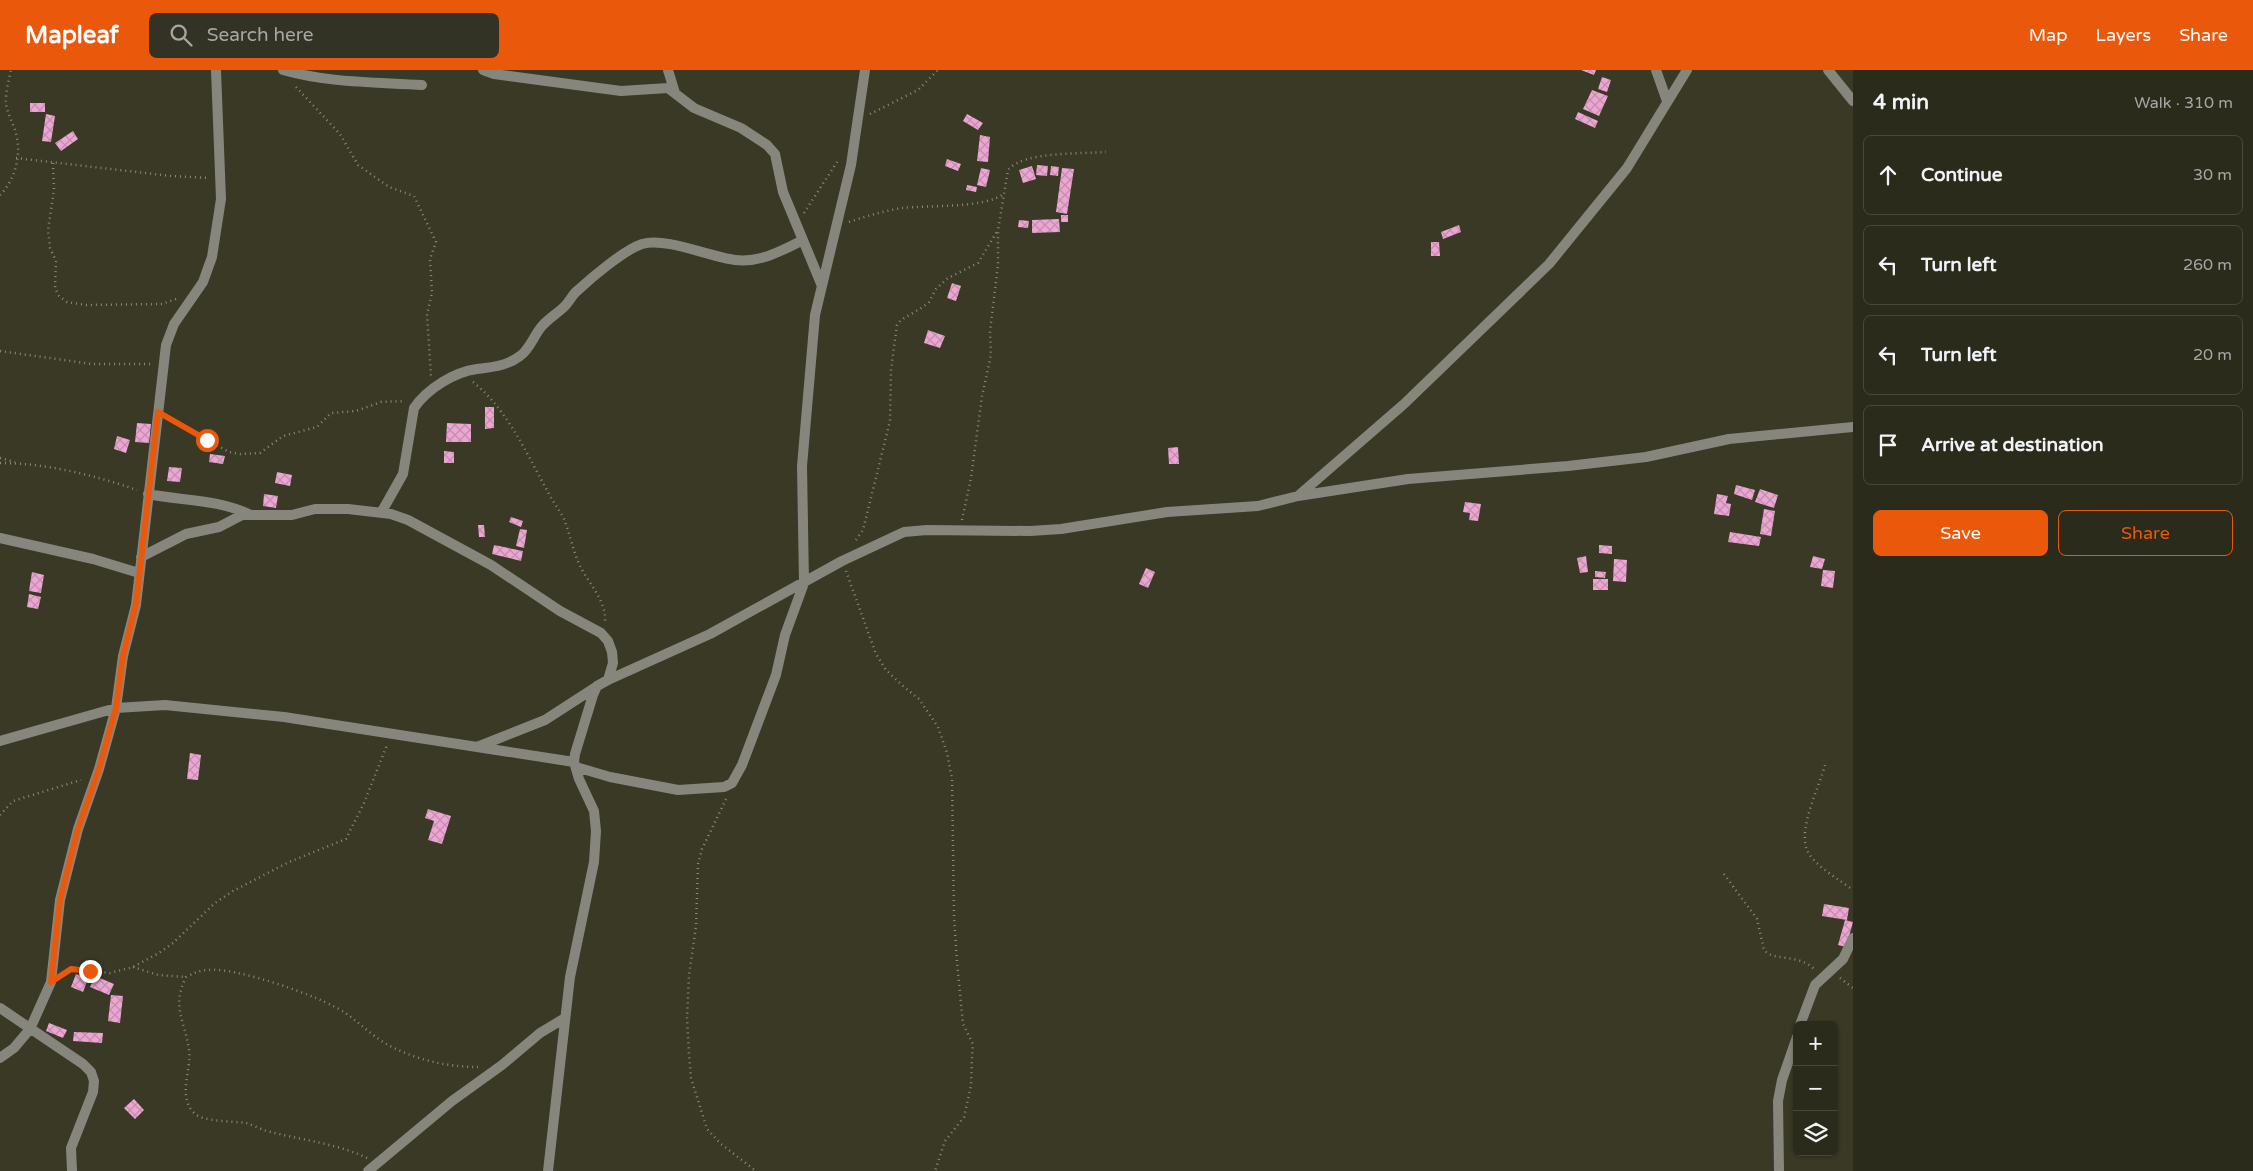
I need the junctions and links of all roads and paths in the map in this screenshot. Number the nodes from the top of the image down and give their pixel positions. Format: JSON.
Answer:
{"nodes":[{"id":1,"x":12,"y":70,"type":"edge"},
{"id":2,"x":216,"y":70,"type":"edge"},
{"id":3,"x":283,"y":70,"type":"edge"},
{"id":4,"x":483,"y":70,"type":"edge"},
{"id":5,"x":668,"y":70,"type":"edge"},
{"id":6,"x":865,"y":70,"type":"edge"},
{"id":7,"x":938,"y":70,"type":"edge"},
{"id":8,"x":1656,"y":70,"type":"edge"},
{"id":9,"x":1687,"y":70,"type":"edge"},
{"id":10,"x":1828,"y":70,"type":"edge"},
{"id":11,"x":292,"y":82,"type":"dead end"},
{"id":12,"x":422,"y":85,"type":"dead end"},
{"id":13,"x":675,"y":93,"type":"junction"},
{"id":14,"x":1667,"y":101,"type":"junction"},
{"id":15,"x":1853,"y":102,"type":"edge"},
{"id":16,"x":857,"y":119,"type":"junction"},
{"id":17,"x":1106,"y":152,"type":"dead end"},
{"id":18,"x":841,"y":156,"type":"dead end"},
{"id":19,"x":16,"y":158,"type":"junction"},
{"id":20,"x":53,"y":163,"type":"junction"},
{"id":21,"x":220,"y":178,"type":"junction"},
{"id":22,"x":1006,"y":192,"type":"junction"},
{"id":23,"x":0,"y":195,"type":"edge"},
{"id":24,"x":796,"y":223,"type":"junction"},
{"id":25,"x":835,"y":226,"type":"junction"},
{"id":26,"x":998,"y":230,"type":"junction"},
{"id":27,"x":804,"y":240,"type":"junction"},
{"id":28,"x":822,"y":286,"type":"junction"},
{"id":29,"x":197,"y":290,"type":"junction"},
{"id":30,"x":0,"y":351,"type":"edge"},
{"id":31,"x":163,"y":364,"type":"junction"},
{"id":32,"x":462,"y":373,"type":"junction"},
{"id":33,"x":432,"y":390,"type":"junction"},
{"id":34,"x":419,"y":400,"type":"junction"},
{"id":35,"x":158,"y":412,"type":"junction"},
{"id":36,"x":1853,"y":427,"type":"edge"},
{"id":37,"x":0,"y":458,"type":"edge"},
{"id":38,"x":0,"y":463,"type":"edge"},
{"id":39,"x":19,"y":463,"type":"junction"},
{"id":40,"x":148,"y":494,"type":"junction"},
{"id":41,"x":1298,"y":496,"type":"junction"},
{"id":42,"x":381,"y":513,"type":"junction"},
{"id":43,"x":253,"y":515,"type":"junction"},
{"id":44,"x":960,"y":530,"type":"junction"},
{"id":45,"x":0,"y":538,"type":"edge"},
{"id":46,"x":850,"y":546,"type":"dead end"},
{"id":47,"x":141,"y":557,"type":"junction"},
{"id":48,"x":842,"y":560,"type":"junction"},
{"id":49,"x":139,"y":573,"type":"junction"},
{"id":50,"x":804,"y":583,"type":"junction"},
{"id":51,"x":602,"y":633,"type":"junction"},
{"id":52,"x":608,"y":680,"type":"junction"},
{"id":53,"x":597,"y":686,"type":"junction"},
{"id":54,"x":116,"y":708,"type":"junction"},
{"id":55,"x":390,"y":732,"type":"junction"},
{"id":56,"x":0,"y":741,"type":"edge"},
{"id":57,"x":476,"y":747,"type":"junction"},
{"id":58,"x":575,"y":765,"type":"junction"},
{"id":59,"x":1825,"y":765,"type":"dead end"},
{"id":60,"x":96,"y":777,"type":"junction"},
{"id":61,"x":732,"y":783,"type":"junction"},
{"id":62,"x":0,"y":815,"type":"edge"},
{"id":63,"x":1724,"y":874,"type":"dead end"},
{"id":64,"x":1853,"y":890,"type":"edge"},
{"id":65,"x":1853,"y":938,"type":"edge"},
{"id":66,"x":132,"y":967,"type":"junction"},
{"id":67,"x":1833,"y":969,"type":"junction"},
{"id":68,"x":186,"y":977,"type":"junction"},
{"id":69,"x":1821,"y":978,"type":"junction"},
{"id":70,"x":51,"y":982,"type":"junction"},
{"id":71,"x":1853,"y":988,"type":"edge"},
{"id":72,"x":0,"y":1008,"type":"edge"},
{"id":73,"x":565,"y":1018,"type":"junction"},
{"id":74,"x":1801,"y":1021,"type":"edge"},
{"id":75,"x":30,"y":1029,"type":"junction"},
{"id":76,"x":1793,"y":1048,"type":"edge"},
{"id":77,"x":0,"y":1058,"type":"edge"},
{"id":78,"x":502,"y":1065,"type":"junction"},
{"id":79,"x":377,"y":1163,"type":"junction"},
{"id":80,"x":72,"y":1171,"type":"edge"},
{"id":81,"x":368,"y":1171,"type":"edge"},
{"id":82,"x":548,"y":1171,"type":"edge"},
{"id":83,"x":756,"y":1171,"type":"edge"},
{"id":84,"x":935,"y":1171,"type":"edge"},
{"id":85,"x":1779,"y":1171,"type":"edge"}],
"edges":[{"from":1,"to":19,"type":"path"},
{"from":2,"to":21,"type":"street"},
{"from":3,"to":12,"type":"street"},
{"from":4,"to":13,"type":"street"},
{"from":5,"to":13,"type":"street"},
{"from":6,"to":16,"type":"street"},
{"from":7,"to":16,"type":"path"},
{"from":8,"to":14,"type":"street"},
{"from":9,"to":14,"type":"street"},
{"from":10,"to":15,"type":"street"},
{"from":11,"to":33,"type":"path"},
{"from":13,"to":24,"type":"street"},
{"from":14,"to":41,"type":"street"},
{"from":16,"to":25,"type":"street"},
{"from":17,"to":22,"type":"path"},
{"from":18,"to":24,"type":"path"},
{"from":19,"to":20,"type":"path"},
{"from":19,"to":23,"type":"path"},
{"from":20,"to":21,"type":"path"},
{"from":20,"to":29,"type":"path"},
{"from":21,"to":29,"type":"street"},
{"from":22,"to":25,"type":"path"},
{"from":22,"to":26,"type":"path"},
{"from":24,"to":27,"type":"street"},
{"from":25,"to":28,"type":"street"},
{"from":26,"to":44,"type":"path"},
{"from":26,"to":46,"type":"path"},
{"from":27,"to":28,"type":"street"},
{"from":27,"to":32,"type":"street"},
{"from":28,"to":50,"type":"street"},
{"from":29,"to":31,"type":"street"},
{"from":30,"to":31,"type":"path"},
{"from":31,"to":35,"type":"street"},
{"from":32,"to":33,"type":"street"},
{"from":32,"to":51,"type":"path"},
{"from":33,"to":34,"type":"street"},
{"from":34,"to":35,"type":"path"},
{"from":34,"to":42,"type":"street"},
{"from":35,"to":40,"type":"street"},
{"from":36,"to":41,"type":"street"},
{"from":37,"to":39,"type":"path"},
{"from":38,"to":39,"type":"path"},
{"from":39,"to":40,"type":"path"},
{"from":40,"to":43,"type":"street"},
{"from":40,"to":47,"type":"street"},
{"from":41,"to":44,"type":"street"},
{"from":42,"to":43,"type":"street"},
{"from":42,"to":51,"type":"street"},
{"from":43,"to":47,"type":"street"},
{"from":44,"to":48,"type":"street"},
{"from":45,"to":49,"type":"street"},
{"from":47,"to":49,"type":"street"},
{"from":48,"to":50,"type":"street"},
{"from":48,"to":84,"type":"path"},
{"from":49,"to":54,"type":"street"},
{"from":50,"to":52,"type":"street"},
{"from":50,"to":61,"type":"street"},
{"from":51,"to":52,"type":"street"},
{"from":52,"to":53,"type":"street"},
{"from":53,"to":57,"type":"street"},
{"from":53,"to":58,"type":"street"},
{"from":54,"to":55,"type":"street"},
{"from":54,"to":56,"type":"street"},
{"from":54,"to":60,"type":"street"},
{"from":55,"to":57,"type":"street"},
{"from":55,"to":66,"type":"path"},
{"from":57,"to":58,"type":"street"},
{"from":58,"to":61,"type":"street"},
{"from":58,"to":73,"type":"street"},
{"from":59,"to":64,"type":"path"},
{"from":60,"to":62,"type":"path"},
{"from":60,"to":70,"type":"street"},
{"from":61,"to":83,"type":"path"},
{"from":63,"to":69,"type":"path"},
{"from":65,"to":67,"type":"street"},
{"from":66,"to":68,"type":"path"},
{"from":66,"to":70,"type":"path"},
{"from":67,"to":69,"type":"street"},
{"from":67,"to":71,"type":"path"},
{"from":68,"to":78,"type":"path"},
{"from":68,"to":79,"type":"path"},
{"from":69,"to":74,"type":"street"},
{"from":70,"to":75,"type":"street"},
{"from":72,"to":75,"type":"street"},
{"from":73,"to":78,"type":"street"},
{"from":73,"to":82,"type":"street"},
{"from":75,"to":77,"type":"street"},
{"from":75,"to":80,"type":"street"},
{"from":76,"to":85,"type":"street"},
{"from":78,"to":79,"type":"street"},
{"from":79,"to":81,"type":"street"}]}
